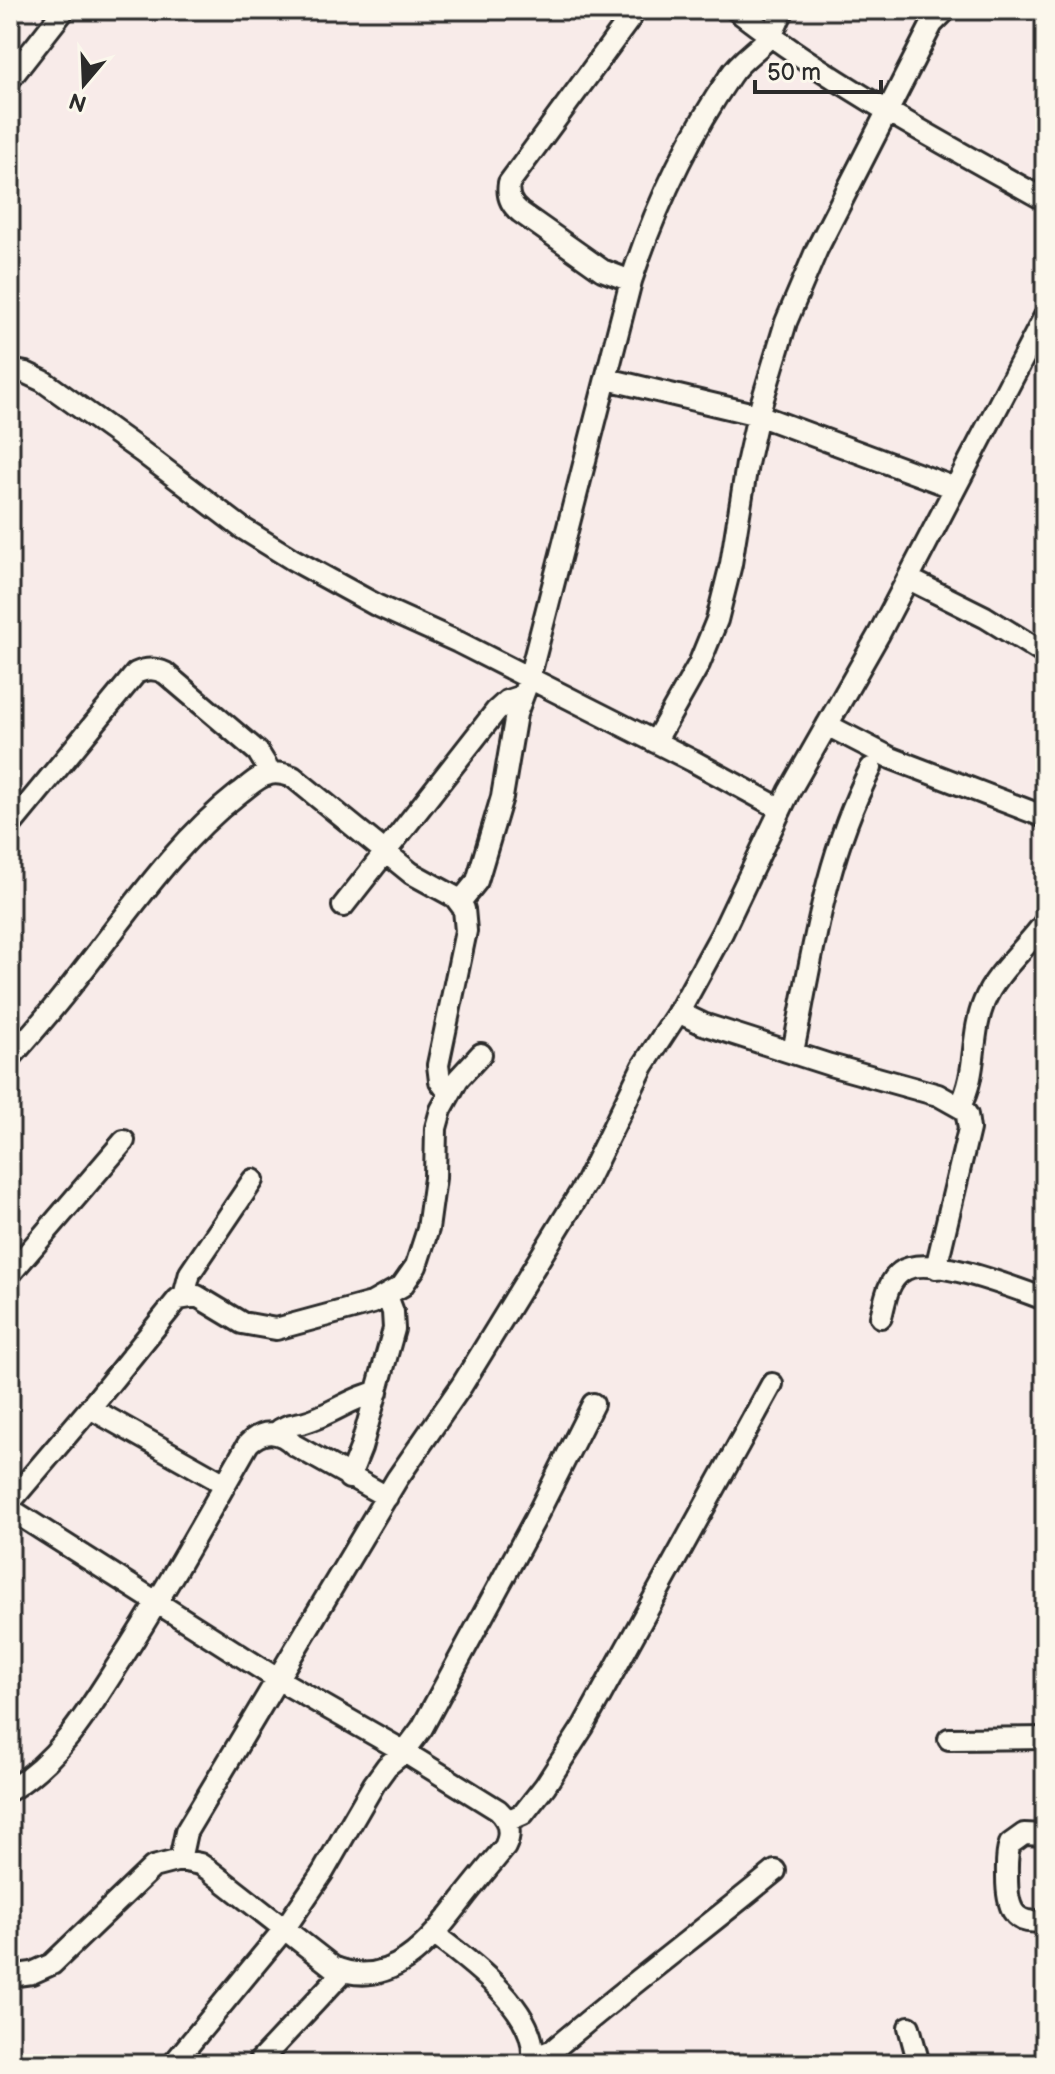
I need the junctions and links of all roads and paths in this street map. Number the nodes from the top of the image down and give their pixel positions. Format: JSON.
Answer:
{"nodes":[{"id":1,"x":64,"y":10,"type":"edge"},
{"id":2,"x":636,"y":10,"type":"edge"},
{"id":3,"x":736,"y":10,"type":"edge"},
{"id":4,"x":784,"y":10,"type":"edge"},
{"id":5,"x":937,"y":12,"type":"edge"},
{"id":6,"x":770,"y":36,"type":"junction"},
{"id":7,"x":10,"y":79,"type":"edge"},
{"id":8,"x":887,"y":113,"type":"junction"},
{"id":9,"x":1045,"y":200,"type":"edge"},
{"id":10,"x":631,"y":281,"type":"junction"},
{"id":11,"x":1045,"y":316,"type":"edge"},
{"id":12,"x":10,"y":370,"type":"edge"},
{"id":13,"x":607,"y":379,"type":"junction"},
{"id":14,"x":758,"y":415,"type":"junction"},
{"id":15,"x":955,"y":488,"type":"junction"},
{"id":16,"x":909,"y":579,"type":"junction"},
{"id":17,"x":1045,"y":654,"type":"edge"},
{"id":18,"x":525,"y":687,"type":"junction"},
{"id":19,"x":827,"y":725,"type":"junction"},
{"id":20,"x":655,"y":742,"type":"junction"},
{"id":21,"x":871,"y":768,"type":"dead end"},
{"id":22,"x":267,"y":775,"type":"junction"},
{"id":23,"x":781,"y":809,"type":"junction"},
{"id":24,"x":1045,"y":817,"type":"edge"},
{"id":25,"x":10,"y":826,"type":"edge"},
{"id":26,"x":386,"y":854,"type":"junction"},
{"id":27,"x":460,"y":902,"type":"junction"},
{"id":28,"x":343,"y":906,"type":"dead end"},
{"id":29,"x":1045,"y":922,"type":"edge"},
{"id":30,"x":678,"y":1012,"type":"junction"},
{"id":31,"x":793,"y":1052,"type":"junction"},
{"id":32,"x":481,"y":1054,"type":"dead end"},
{"id":33,"x":10,"y":1058,"type":"edge"},
{"id":34,"x":449,"y":1093,"type":"junction"},
{"id":35,"x":960,"y":1106,"type":"junction"},
{"id":36,"x":124,"y":1141,"type":"dead end"},
{"id":37,"x":253,"y":1180,"type":"dead end"},
{"id":38,"x":939,"y":1268,"type":"junction"},
{"id":39,"x":10,"y":1274,"type":"edge"},
{"id":40,"x":184,"y":1296,"type":"junction"},
{"id":41,"x":387,"y":1296,"type":"junction"},
{"id":42,"x":1045,"y":1299,"type":"edge"},
{"id":43,"x":881,"y":1317,"type":"dead end"},
{"id":44,"x":772,"y":1384,"type":"dead end"},
{"id":45,"x":377,"y":1392,"type":"junction"},
{"id":46,"x":593,"y":1404,"type":"dead end"},
{"id":47,"x":90,"y":1408,"type":"junction"},
{"id":48,"x":276,"y":1433,"type":"junction"},
{"id":49,"x":349,"y":1478,"type":"junction"},
{"id":50,"x":225,"y":1484,"type":"junction"},
{"id":51,"x":387,"y":1497,"type":"junction"},
{"id":52,"x":10,"y":1502,"type":"edge"},
{"id":53,"x":10,"y":1509,"type":"edge"},
{"id":54,"x":158,"y":1603,"type":"junction"},
{"id":55,"x":279,"y":1680,"type":"junction"},
{"id":56,"x":1045,"y":1738,"type":"edge"},
{"id":57,"x":949,"y":1739,"type":"dead end"},
{"id":58,"x":404,"y":1752,"type":"junction"},
{"id":59,"x":10,"y":1790,"type":"edge"},
{"id":60,"x":507,"y":1821,"type":"junction"},
{"id":61,"x":1045,"y":1835,"type":"edge"},
{"id":62,"x":180,"y":1860,"type":"junction"},
{"id":63,"x":775,"y":1871,"type":"dead end"},
{"id":64,"x":1045,"y":1920,"type":"edge"},
{"id":65,"x":285,"y":1928,"type":"junction"},
{"id":66,"x":435,"y":1935,"type":"junction"},
{"id":67,"x":344,"y":1971,"type":"junction"},
{"id":68,"x":10,"y":1976,"type":"edge"},
{"id":69,"x":909,"y":2027,"type":"dead end"},
{"id":70,"x":532,"y":2058,"type":"edge"},
{"id":71,"x":173,"y":2064,"type":"edge"},
{"id":72,"x":257,"y":2064,"type":"edge"},
{"id":73,"x":919,"y":2064,"type":"edge"}],
"edges":[{"from":1,"to":7,"type":"street"},
{"from":2,"to":10,"type":"street"},
{"from":3,"to":6,"type":"street"},
{"from":4,"to":6,"type":"street"},
{"from":5,"to":8,"type":"street"},
{"from":6,"to":8,"type":"street"},
{"from":6,"to":10,"type":"street"},
{"from":8,"to":9,"type":"street"},
{"from":8,"to":14,"type":"street"},
{"from":10,"to":13,"type":"street"},
{"from":11,"to":15,"type":"street"},
{"from":12,"to":18,"type":"street"},
{"from":13,"to":14,"type":"street"},
{"from":13,"to":18,"type":"street"},
{"from":14,"to":15,"type":"street"},
{"from":14,"to":20,"type":"street"},
{"from":15,"to":16,"type":"street"},
{"from":16,"to":17,"type":"street"},
{"from":16,"to":19,"type":"street"},
{"from":18,"to":20,"type":"street"},
{"from":18,"to":26,"type":"street"},
{"from":18,"to":27,"type":"street"},
{"from":19,"to":23,"type":"street"},
{"from":19,"to":24,"type":"street"},
{"from":20,"to":23,"type":"street"},
{"from":21,"to":31,"type":"street"},
{"from":22,"to":25,"type":"street"},
{"from":22,"to":26,"type":"street"},
{"from":22,"to":33,"type":"street"},
{"from":23,"to":30,"type":"street"},
{"from":26,"to":27,"type":"street"},
{"from":26,"to":28,"type":"street"},
{"from":27,"to":34,"type":"street"},
{"from":29,"to":35,"type":"street"},
{"from":30,"to":31,"type":"street"},
{"from":30,"to":51,"type":"street"},
{"from":31,"to":35,"type":"street"},
{"from":32,"to":34,"type":"street"},
{"from":34,"to":41,"type":"street"},
{"from":35,"to":38,"type":"street"},
{"from":36,"to":39,"type":"street"},
{"from":37,"to":40,"type":"street"},
{"from":38,"to":42,"type":"street"},
{"from":38,"to":43,"type":"street"},
{"from":40,"to":41,"type":"street"},
{"from":40,"to":47,"type":"street"},
{"from":41,"to":45,"type":"street"},
{"from":44,"to":60,"type":"street"},
{"from":45,"to":48,"type":"street"},
{"from":45,"to":49,"type":"street"},
{"from":46,"to":58,"type":"street"},
{"from":47,"to":50,"type":"street"},
{"from":47,"to":52,"type":"street"},
{"from":48,"to":49,"type":"street"},
{"from":48,"to":50,"type":"street"},
{"from":49,"to":51,"type":"street"},
{"from":50,"to":54,"type":"street"},
{"from":51,"to":55,"type":"street"},
{"from":53,"to":54,"type":"street"},
{"from":54,"to":55,"type":"street"},
{"from":54,"to":59,"type":"street"},
{"from":55,"to":58,"type":"street"},
{"from":55,"to":62,"type":"street"},
{"from":56,"to":57,"type":"street"},
{"from":58,"to":60,"type":"street"},
{"from":58,"to":65,"type":"street"},
{"from":60,"to":66,"type":"street"},
{"from":61,"to":64,"type":"street"},
{"from":62,"to":65,"type":"street"},
{"from":62,"to":68,"type":"street"},
{"from":63,"to":70,"type":"street"},
{"from":65,"to":67,"type":"street"},
{"from":65,"to":71,"type":"street"},
{"from":66,"to":67,"type":"street"},
{"from":66,"to":70,"type":"street"},
{"from":67,"to":72,"type":"street"},
{"from":69,"to":73,"type":"street"}]}
